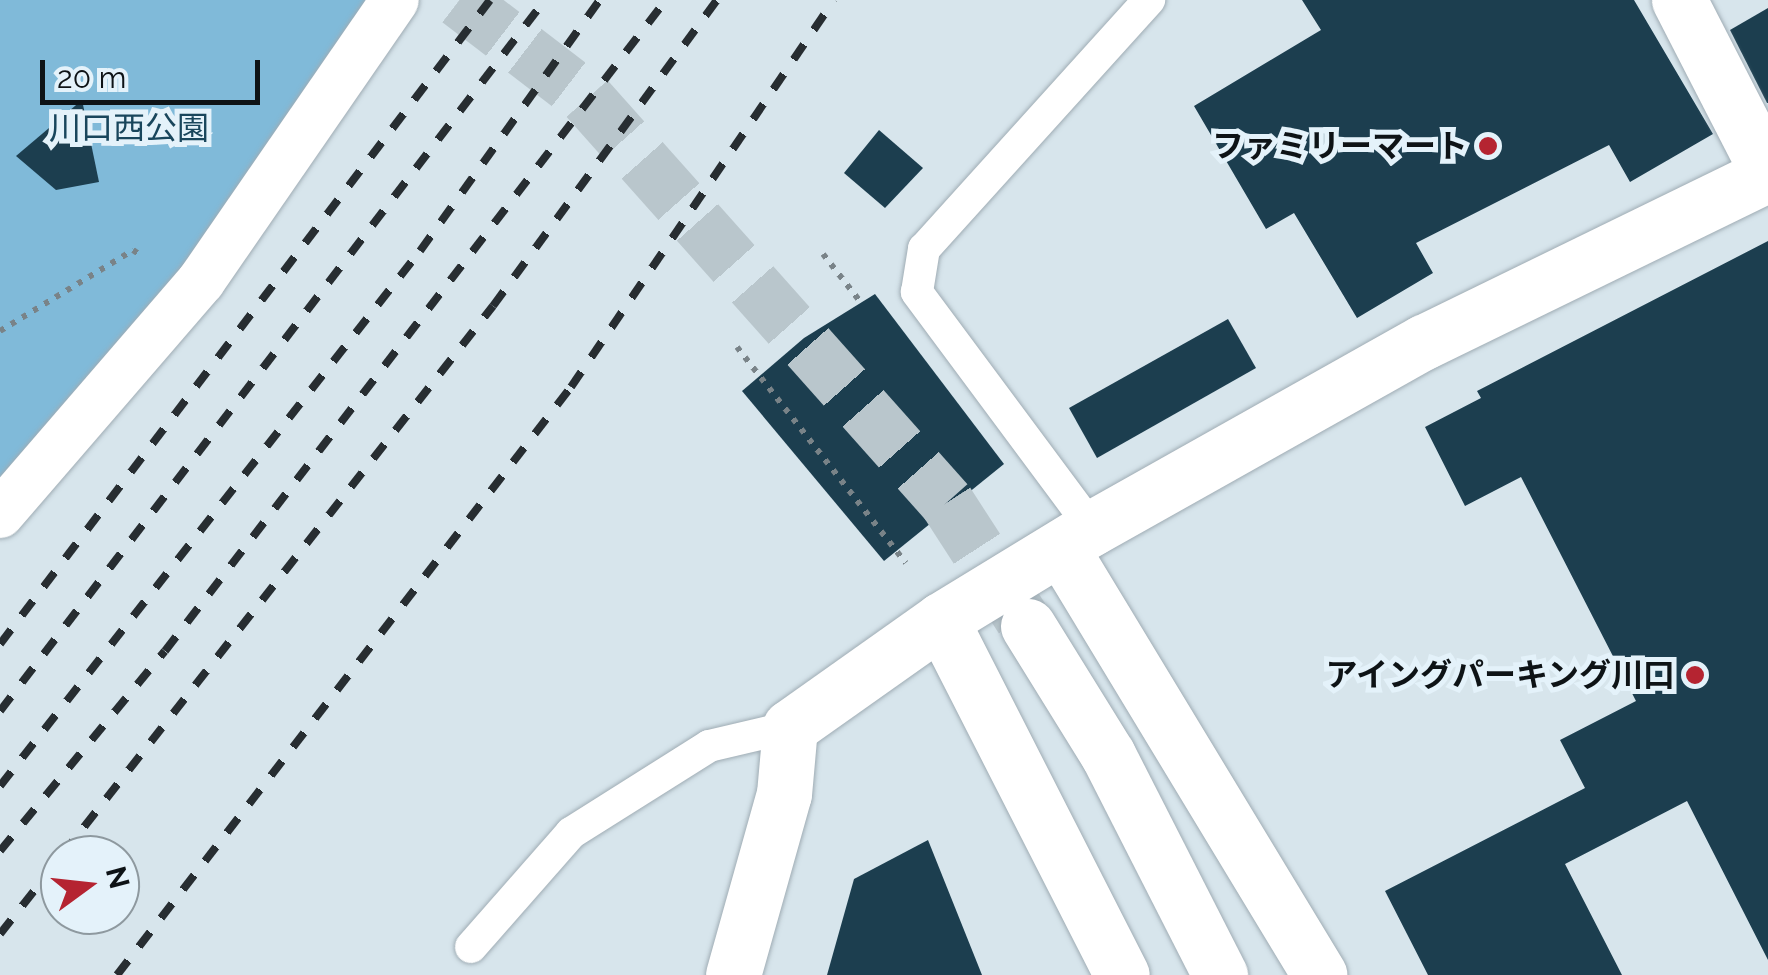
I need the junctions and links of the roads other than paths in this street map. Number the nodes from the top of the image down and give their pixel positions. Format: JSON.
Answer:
{"nodes":[{"id":1,"x":396,"y":0,"type":"edge"},
{"id":2,"x":1149,"y":0,"type":"edge"},
{"id":3,"x":1679,"y":0,"type":"edge"},
{"id":4,"x":1768,"y":173,"type":"edge"},
{"id":5,"x":0,"y":514,"type":"edge"},
{"id":6,"x":1077,"y":538,"type":"junction"},
{"id":7,"x":941,"y":620,"type":"junction"},
{"id":8,"x":1028,"y":626,"type":"tunnel mouth"},
{"id":9,"x":790,"y":727,"type":"junction"},
{"id":10,"x":471,"y":946,"type":"dead end"},
{"id":11,"x":732,"y":975,"type":"edge"},
{"id":12,"x":1122,"y":975,"type":"edge"},
{"id":13,"x":1220,"y":975,"type":"edge"},
{"id":14,"x":1320,"y":975,"type":"edge"}],
"edges":[{"from":1,"to":5,"type":"street"},
{"from":2,"to":6,"type":"lane"},
{"from":3,"to":4,"type":"street"},
{"from":4,"to":6,"type":"street"},
{"from":6,"to":7,"type":"street"},
{"from":6,"to":14,"type":"street"},
{"from":7,"to":9,"type":"street"},
{"from":7,"to":12,"type":"street"},
{"from":8,"to":13,"type":"street"},
{"from":9,"to":10,"type":"lane"},
{"from":9,"to":11,"type":"street"}]}
